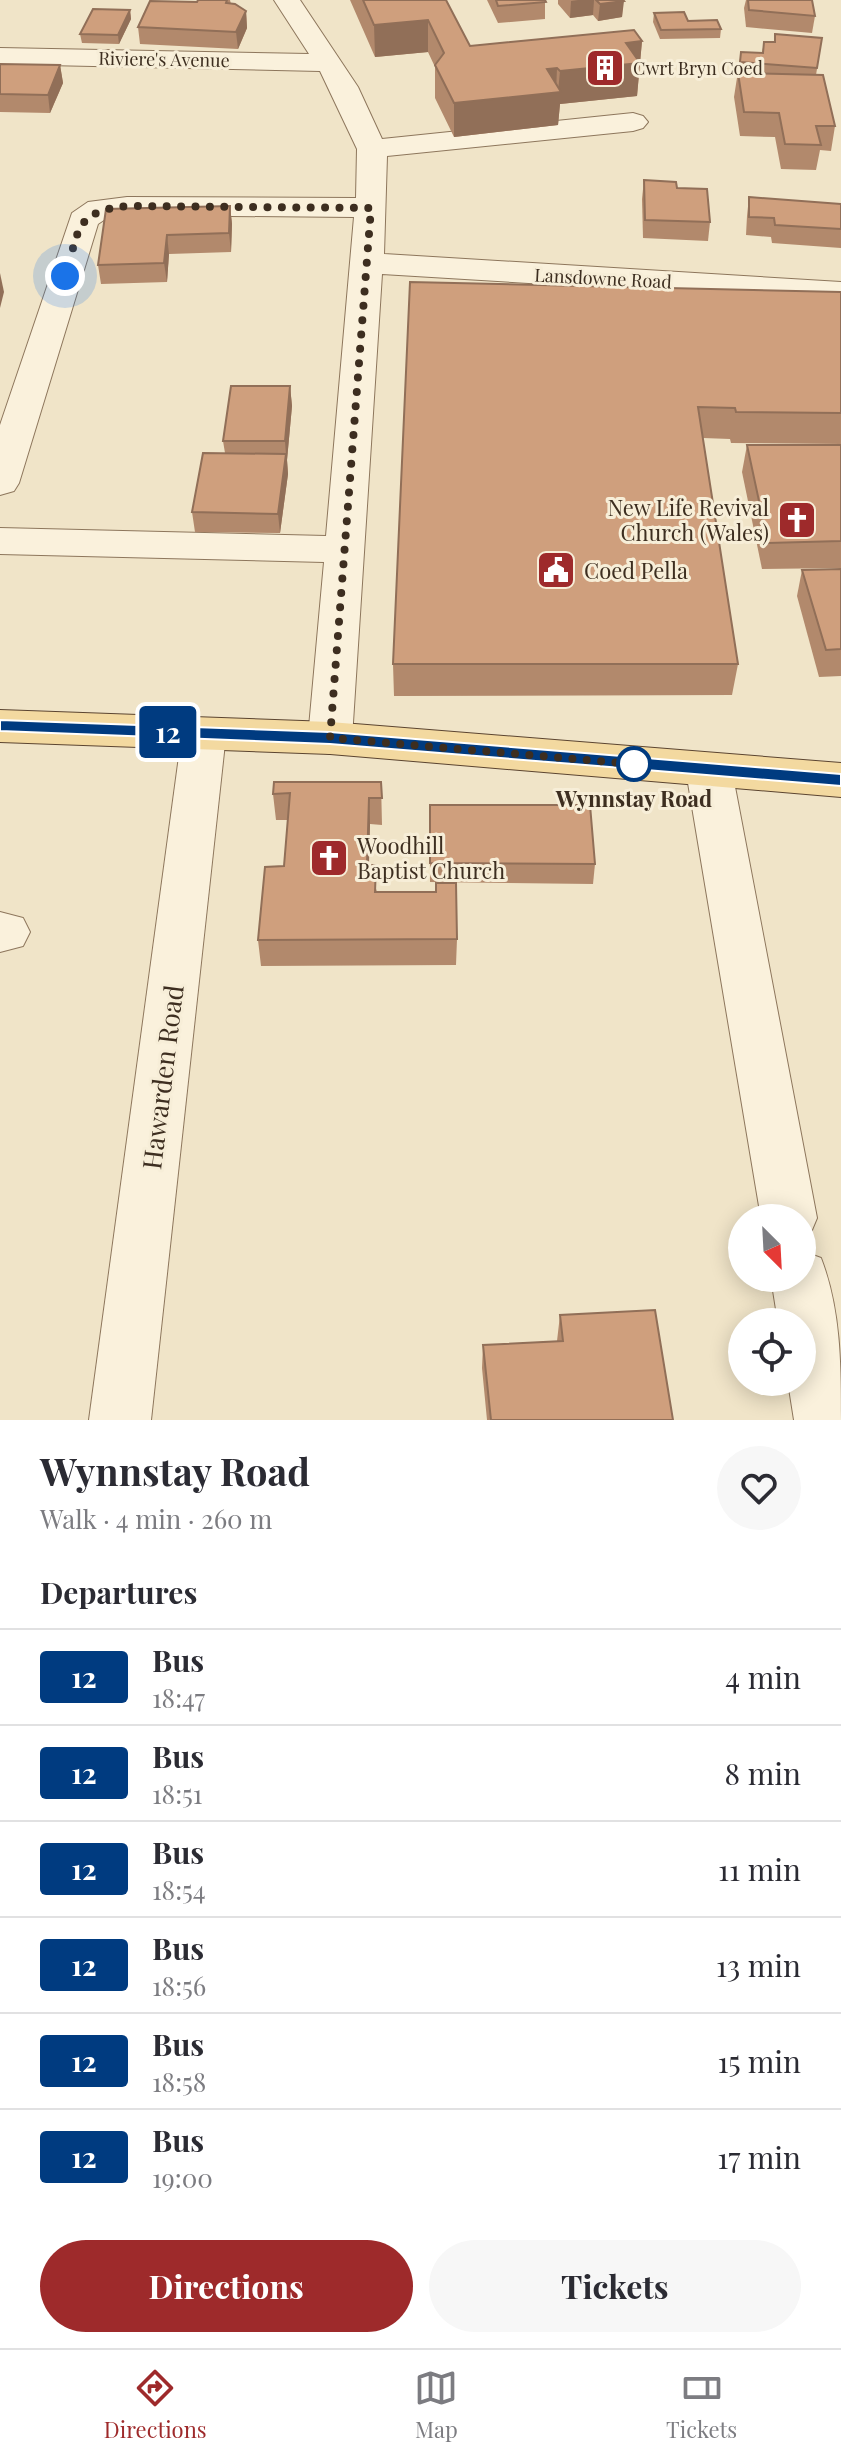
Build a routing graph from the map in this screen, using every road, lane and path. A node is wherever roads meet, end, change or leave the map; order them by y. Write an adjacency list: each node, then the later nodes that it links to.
1 (287, 0): 3 (street)
2 (0, 56): 3 (street, Riviere's Avenue)
3 (329, 63): 5 (street)
4 (633, 122): 5 (street)
5 (372, 149): 6 (street)
6 (371, 208): 7 (street); 9 (street)
7 (365, 263): 8 (street, Lansdowne Road); 11 (street)
8 (841, 292)
9 (0, 483)
10 (0, 541): 11 (street)
11 (344, 549): 14 (street)
12 (0, 726): 13 (main road)
13 (204, 734): 14 (main road); 19 (street, Hawarden Road)
14 (330, 738): 15 (main road)
15 (709, 771): 16 (main road); 17 (street)
16 (841, 780)
17 (786, 1204)
18 (802, 1292): 20 (street)
19 (120, 1420)
20 (825, 1420)

